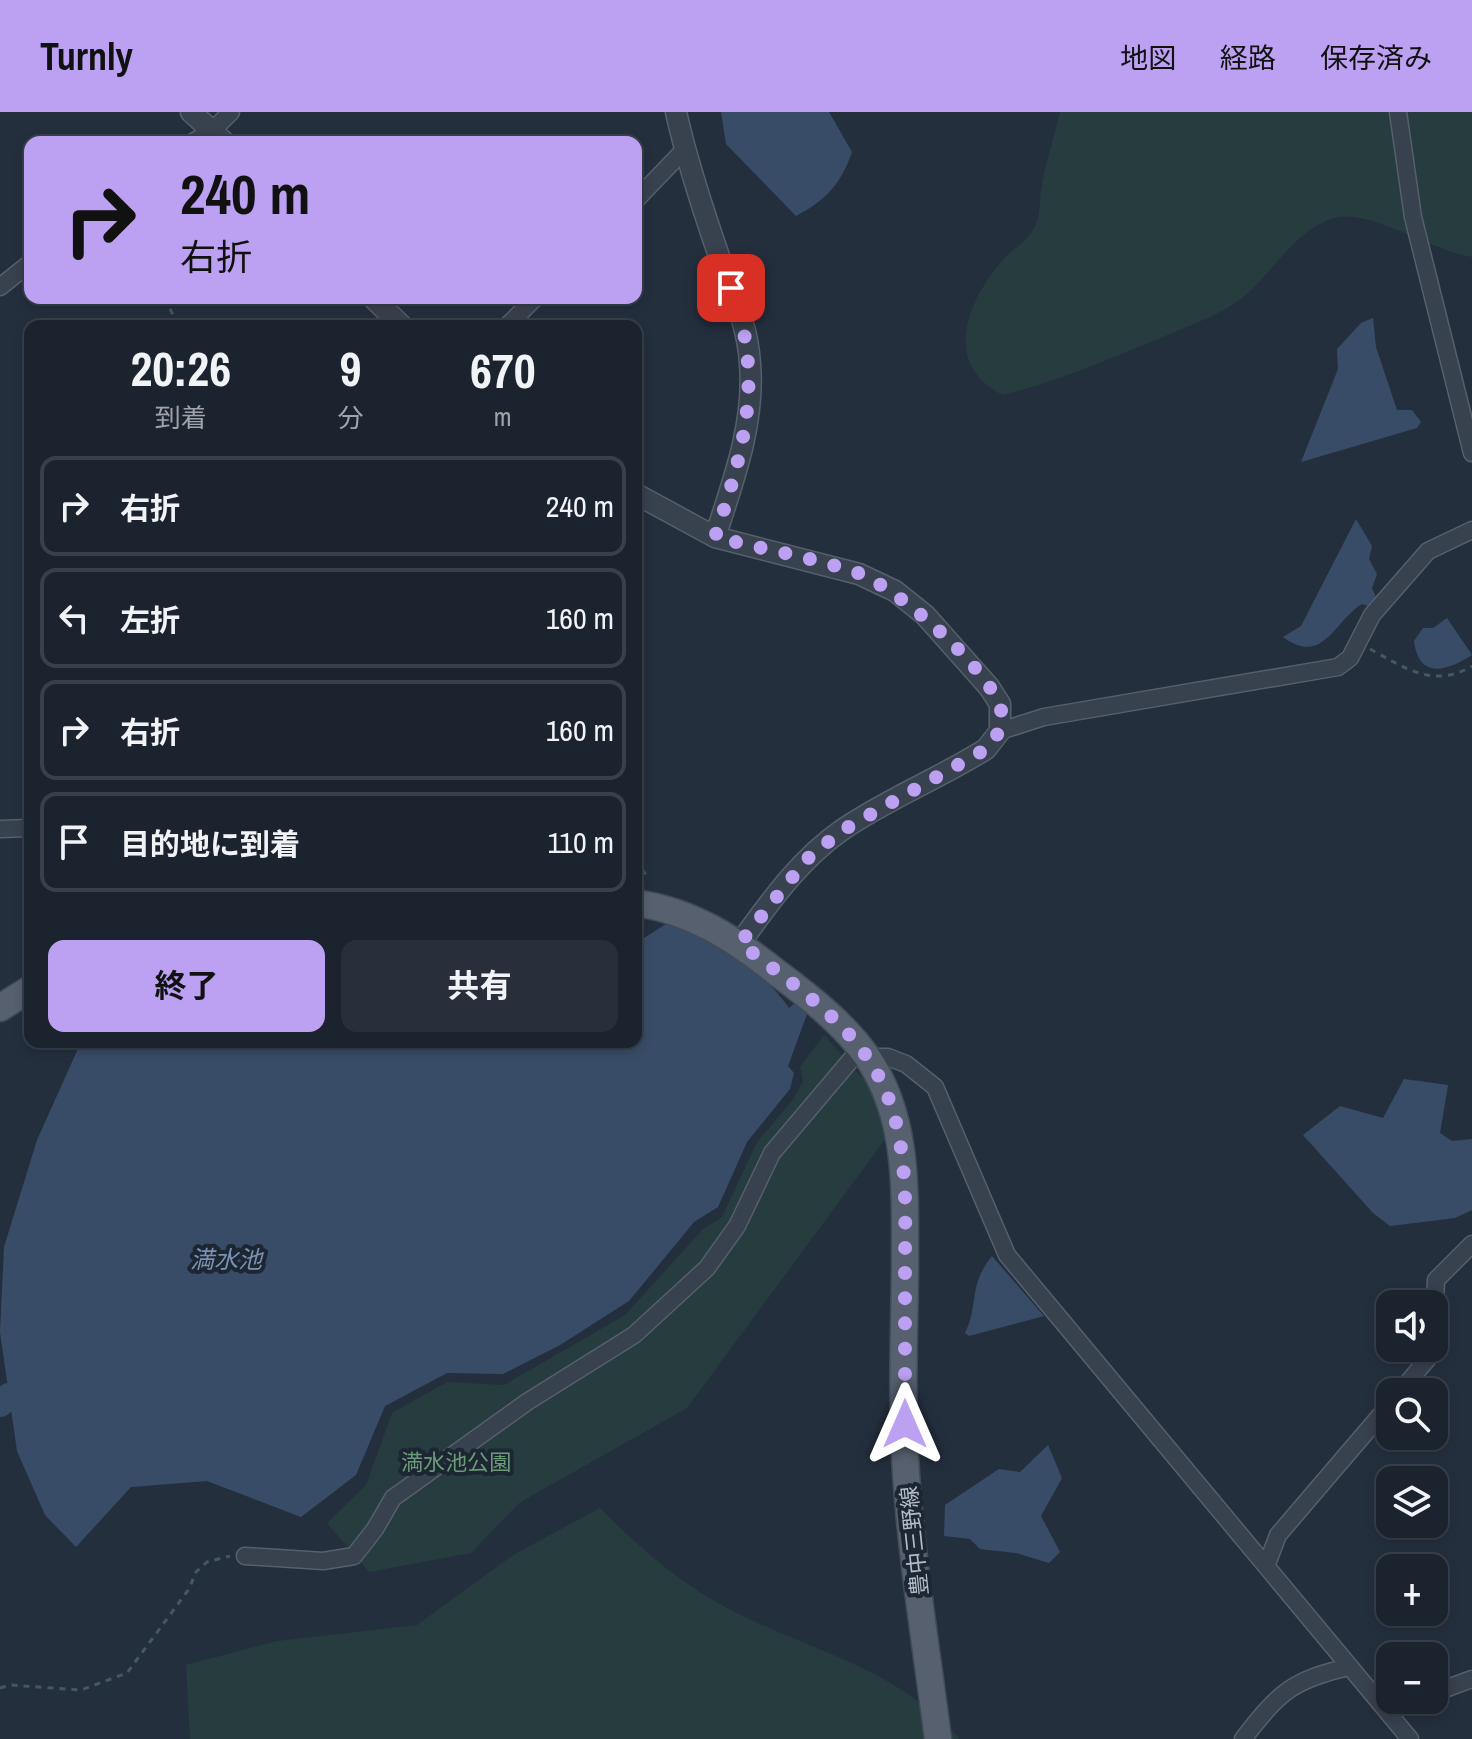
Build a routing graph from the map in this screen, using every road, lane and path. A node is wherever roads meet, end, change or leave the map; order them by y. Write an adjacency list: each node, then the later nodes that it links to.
1 (191, 112): 5 (street)
2 (231, 112): 5 (street)
3 (676, 112): 6 (street)
4 (1398, 112): 14 (street)
5 (218, 136)
6 (684, 150): 7 (street); 17 (street)
7 (642, 194)
8 (24, 268): 9 (street)
9 (0, 287)
10 (379, 304): 12 (street)
11 (529, 304): 13 (street)
12 (396, 320)
13 (513, 320)
14 (1472, 453)
15 (642, 497): 17 (street)
16 (1472, 530): 18 (street)
17 (715, 537): 20 (street)
18 (1360, 643): 19 (path); 20 (street)
19 (1472, 666)
20 (1000, 731): 26 (street)
21 (24, 828): 22 (street)
22 (0, 829)
23 (642, 869): 24 (path)
24 (646, 875)
25 (642, 901): 26 (main road, 豊中三野線)
26 (740, 943): 29 (main road, 豊中三野線)
27 (24, 993): 28 (main road)
28 (0, 1008)
29 (864, 1053): 35 (street); 36 (street); 43 (main road, 豊中三野線)
30 (1472, 1244): 31 (street)
31 (1436, 1290)
32 (1425, 1362): 33 (street)
33 (1412, 1378)
34 (1376, 1420): 36 (street)
35 (245, 1556): 39 (path)
36 (1267, 1564): 37 (street)
37 (1349, 1667): 41 (street); 44 (street)
38 (1472, 1679): 40 (street)
39 (0, 1688)
40 (1448, 1688)
41 (1376, 1698)
42 (1389, 1714): 45 (street)
43 (938, 1739)
44 (1243, 1739)
45 (1410, 1739)

